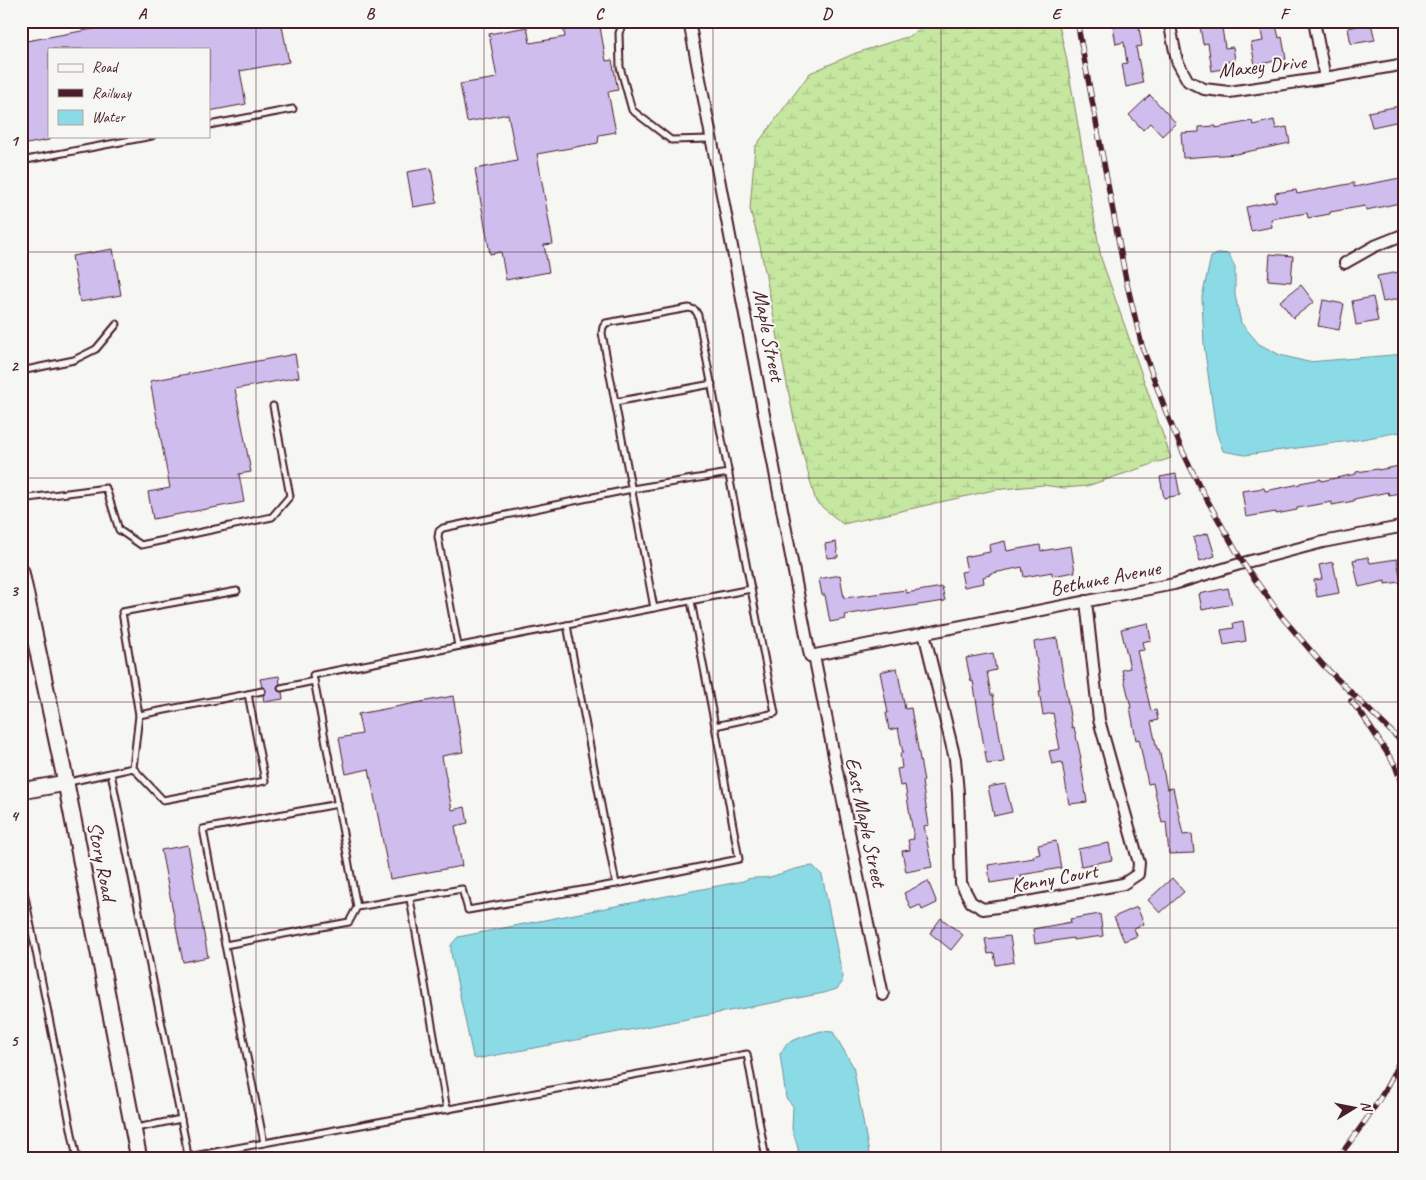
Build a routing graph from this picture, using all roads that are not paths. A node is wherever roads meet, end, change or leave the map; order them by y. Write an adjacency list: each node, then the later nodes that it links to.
1 (624, 21): 10 (lane)
2 (690, 21): 10 (street, Maple Street)
3 (1170, 21): 6 (street, Maxey Drive)
4 (1314, 21): 6 (street)
5 (1405, 64): 6 (street, Maxey Drive)
6 (1325, 78)
7 (293, 109): 8 (lane)
8 (210, 125)
9 (142, 138): 11 (lane)
10 (713, 139): 32 (street, Maple Street)
11 (21, 161)
12 (1405, 234): 13 (street)
13 (1346, 263)
14 (117, 324): 15 (lane)
15 (21, 371)
16 (712, 384): 17 (lane); 17 (lane); 19 (lane)
17 (615, 402): 20 (lane)
18 (273, 406): 21 (lane)
19 (729, 473): 20 (lane); 24 (lane)
20 (632, 489): 28 (lane); 31 (lane)
21 (21, 499)
22 (1405, 526): 27 (street, Bethune Avenue)
23 (21, 572): 41 (street, Story Road)
24 (751, 589): 26 (lane); 38 (lane)
25 (237, 591): 37 (lane)
26 (691, 601): 28 (lane); 38 (lane)
27 (1086, 601): 30 (street, Bethune Avenue); 30 (street, Kenny Court)
28 (654, 608): 29 (lane)
29 (567, 625): 31 (lane); 45 (lane)
30 (924, 633): 32 (street, Bethune Avenue)
31 (458, 646): 33 (lane)
32 (812, 655): 49 (street, East Maple Street)
33 (314, 681): 34 (lane); 43 (lane)
34 (281, 688)
35 (262, 692): 36 (lane)
36 (248, 694): 37 (lane); 39 (lane)
37 (139, 715): 39 (lane)
38 (715, 726): 45 (lane)
39 (133, 768): 40 (lane)
40 (112, 773): 41 (lane); 51 (lane)
41 (66, 783): 42 (street); 52 (street, Story Road)
42 (21, 791)
43 (338, 804): 47 (lane); 48 (lane)
44 (21, 876): 55 (lane)
45 (616, 884): 46 (lane)
46 (410, 899): 47 (lane); 50 (lane)
47 (357, 908): 48 (lane)
48 (225, 945): 53 (lane)
49 (883, 995)
50 (447, 1110): 53 (lane); 57 (lane)
51 (181, 1119): 52 (lane); 54 (lane)
52 (133, 1129): 56 (street, Story Road)
53 (264, 1143): 54 (lane)
54 (188, 1158)
55 (77, 1159)
56 (139, 1159)
57 (766, 1159)

